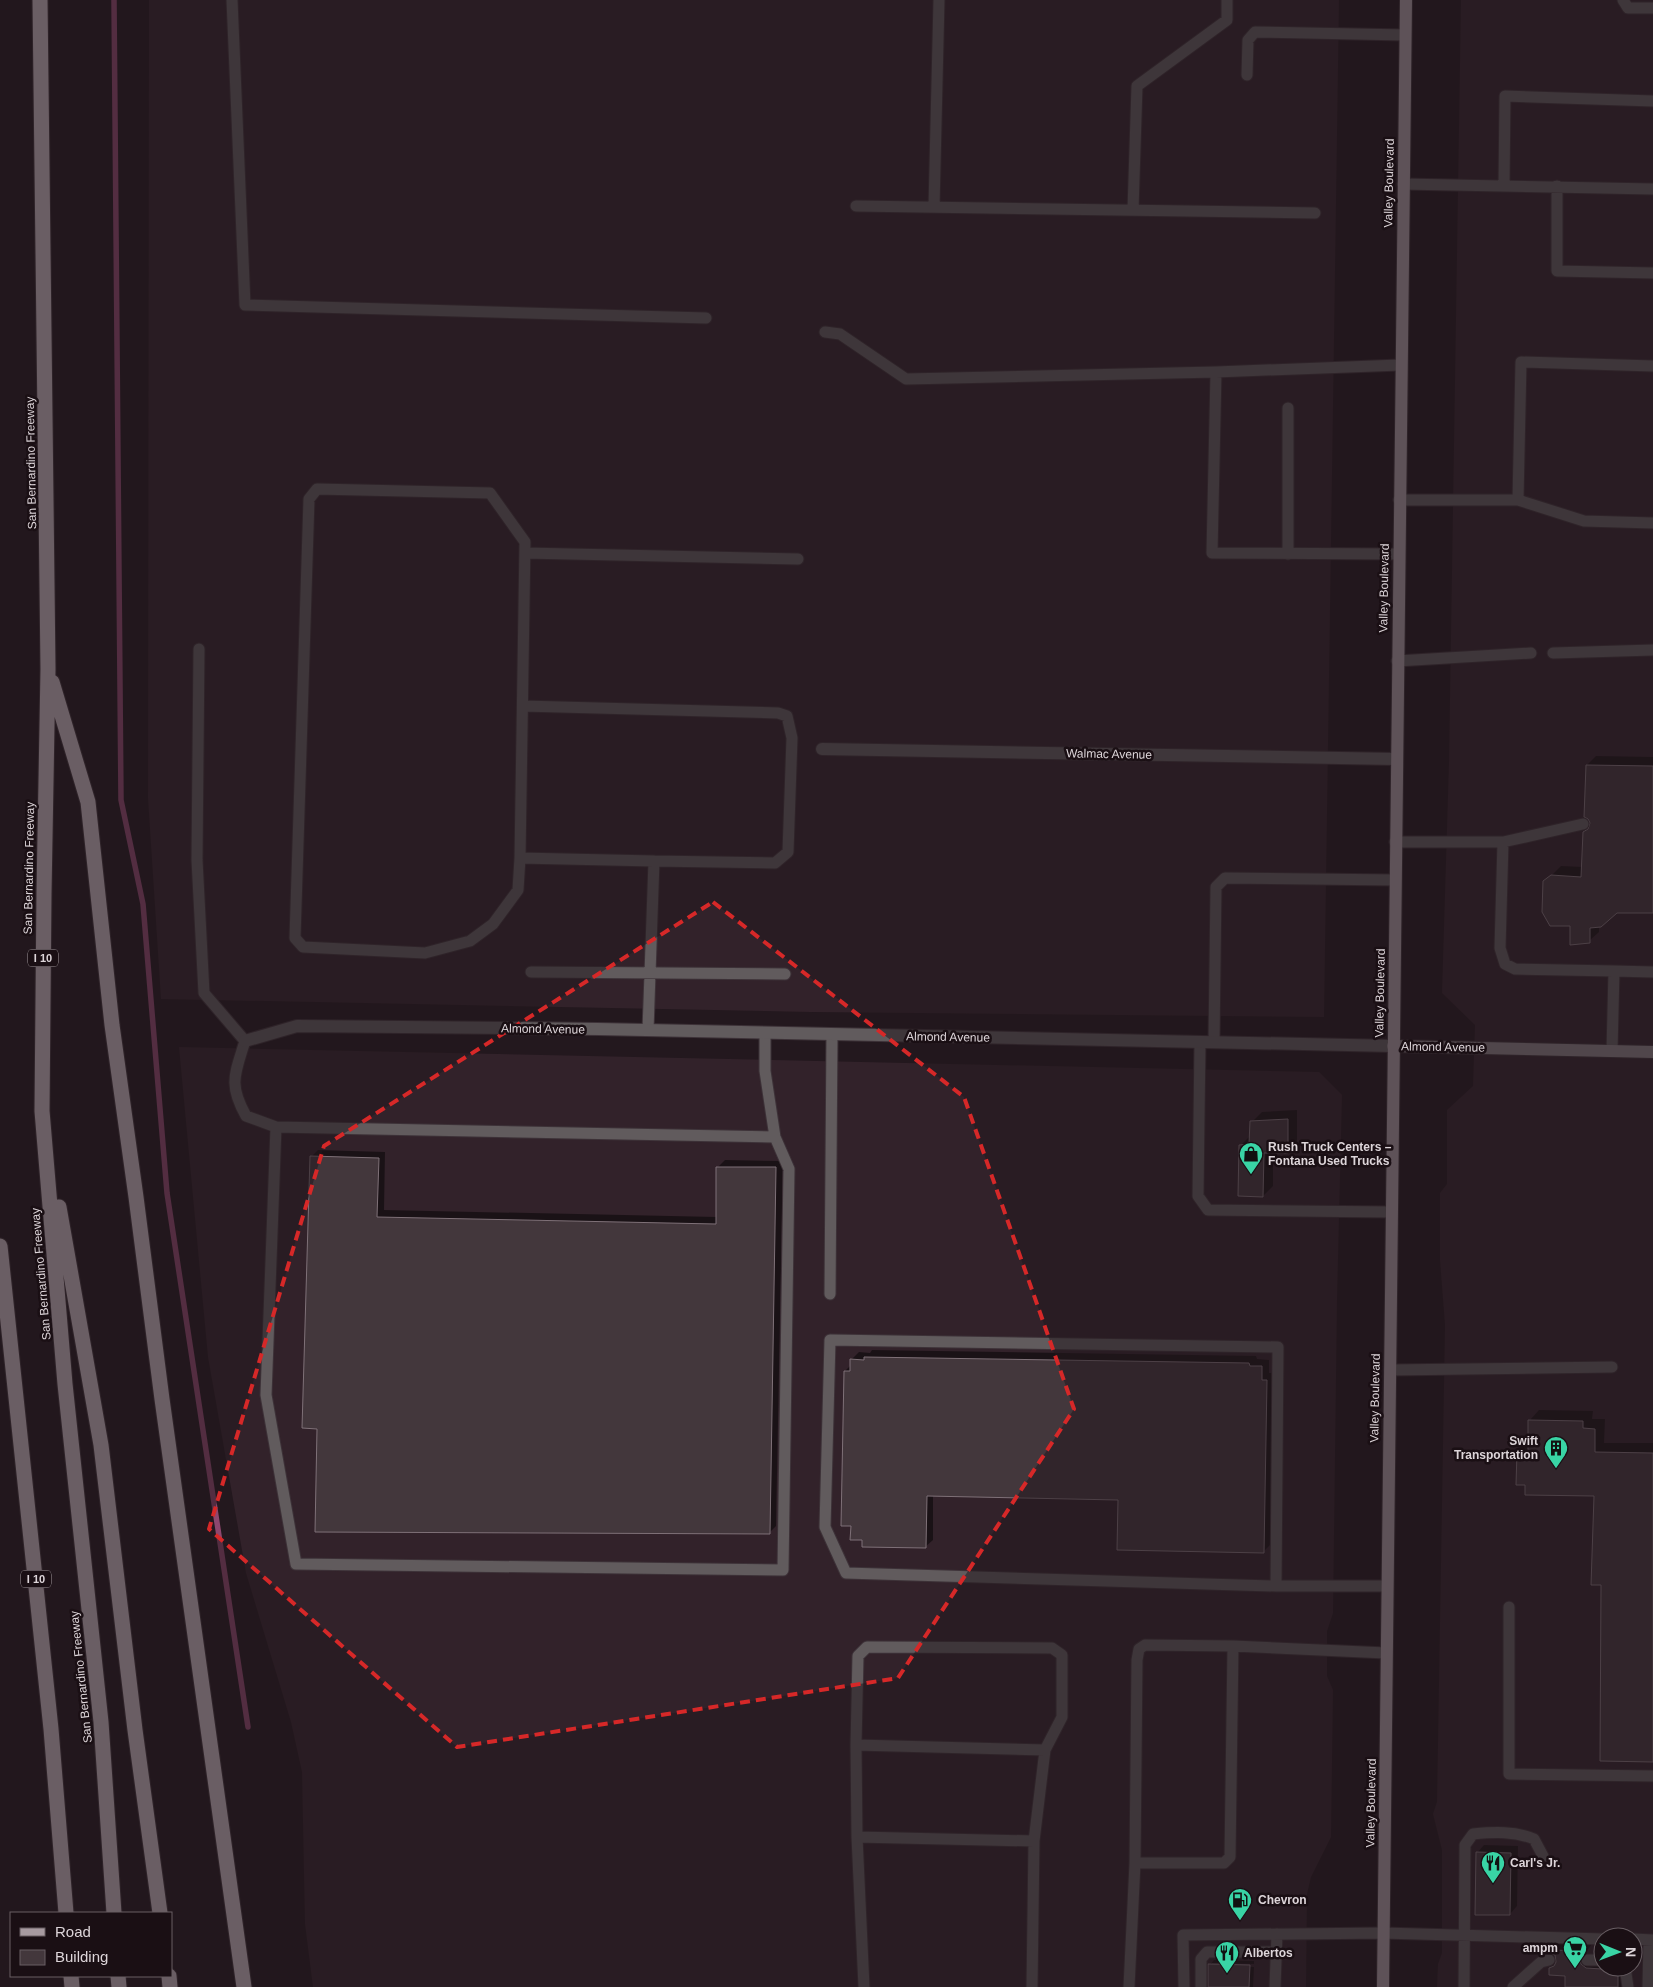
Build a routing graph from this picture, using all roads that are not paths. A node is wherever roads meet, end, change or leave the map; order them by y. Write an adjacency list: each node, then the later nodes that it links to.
1 (40, 0): 38 (highway, San Bernardino Freeway / I 10)
2 (232, 0): 20 (lane)
3 (939, 0): 16 (lane)
4 (1227, 0): 17 (lane)
5 (1406, 0): 8 (main road, Valley Boulevard)
6 (1622, 0): 7 (lane)
7 (1653, 8)
8 (1405, 35): 9 (lane); 11 (main road, Valley Boulevard)
9 (1247, 75)
10 (1653, 101): 12 (lane)
11 (1403, 184): 12 (lane); 22 (main road, Valley Boulevard)
12 (1504, 185): 13 (lane)
13 (1557, 186): 14 (lane); 19 (lane)
14 (1653, 189)
15 (856, 206): 16 (lane)
16 (934, 208): 17 (lane)
17 (1133, 210): 18 (lane)
18 (1315, 213)
19 (1653, 273)
20 (706, 318)
21 (825, 332): 24 (lane)
22 (1400, 365): 24 (lane); 26 (main road, Valley Boulevard)
23 (1653, 366): 27 (lane)
24 (1216, 372): 30 (lane)
25 (1288, 408): 30 (lane)
26 (1399, 500): 27 (lane); 31 (main road, Valley Boulevard)
27 (1518, 500): 28 (lane)
28 (1653, 523)
29 (525, 553): 32 (lane); 39 (lane); 45 (lane)
30 (1288, 554): 31 (lane)
31 (1398, 554): 37 (main road, Valley Boulevard)
32 (798, 559)
33 (199, 649): 56 (lane)
34 (1653, 650): 36 (lane)
35 (1531, 653): 37 (lane)
36 (1553, 653)
37 (1397, 661): 41 (main road, Valley Boulevard)
38 (48, 669): 62 (highway, San Bernardino Freeway / I 10); 94 (highway)
39 (523, 706): 45 (lane); 46 (lane)
40 (822, 749): 41 (street, Walmac Avenue)
41 (1396, 759): 43 (main road, Valley Boulevard)
42 (1583, 824): 44 (lane)
43 (1395, 842): 44 (lane); 47 (main road, Valley Boulevard)
44 (1503, 842): 48 (lane)
45 (520, 858): 46 (lane)
46 (654, 861): 51 (lane)
47 (1395, 880): 58 (lane); 59 (main road, Valley Boulevard)
48 (1614, 970): 50 (lane); 60 (lane)
49 (532, 972): 51 (lane)
50 (1653, 972)
51 (650, 973): 52 (lane); 53 (lane)
52 (785, 974)
53 (648, 1030): 54 (street, Almond Avenue); 56 (street, Almond Avenue)
54 (765, 1033): 55 (street, Almond Avenue); 64 (lane)
55 (832, 1034): 57 (street, Almond Avenue); 67 (lane)
56 (245, 1041): 63 (lane)
57 (1200, 1042): 58 (street, Almond Avenue); 65 (lane)
58 (1214, 1042): 59 (street, Almond Avenue)
59 (1393, 1046): 60 (street, Almond Avenue); 65 (main road, Valley Boulevard)
60 (1612, 1051): 61 (street, Almond Avenue)
61 (1653, 1052)
62 (42, 1111): 83 (highway, San Bernardino Freeway / I 10); 84 (highway)
63 (276, 1127): 64 (lane); 64 (lane)
64 (774, 1136)
65 (1391, 1212): 69 (main road, Valley Boulevard)
66 (0, 1246): 82 (highway, I 10)
67 (830, 1294)
68 (1612, 1367): 69 (lane)
69 (1390, 1370): 71 (main road, Valley Boulevard)
70 (1276, 1586): 70 (lane); 71 (lane)
71 (1387, 1586): 74 (main road, Valley Boulevard)
72 (1509, 1607): 77 (lane)
73 (1233, 1646): 74 (lane); 81 (lane); 81 (lane)
74 (1386, 1653): 85 (main road, Valley Boulevard)
75 (856, 1745): 76 (lane); 76 (lane); 78 (lane)
76 (1045, 1750): 79 (lane)
77 (1653, 1776)
78 (857, 1837): 79 (lane); 95 (lane)
79 (1034, 1841): 96 (lane)
80 (1543, 1856): 87 (lane)
81 (1135, 1863): 97 (lane)
82 (66, 1912)
83 (114, 1912)
84 (160, 1912)
85 (1384, 1933): 86 (lane); 87 (lane); 101 (main road, Valley Boulevard)
86 (1277, 1934): 90 (lane); 98 (lane)
87 (1464, 1935): 88 (lane); 102 (lane)
88 (1593, 1939)
89 (1651, 1940): 104 (lane)
90 (1276, 1952): 99 (lane); 100 (lane)
91 (1549, 1960): 103 (lane)
92 (1587, 1960): 93 (lane)
93 (1593, 1960)
94 (244, 1987)
95 (864, 1987)
96 (1032, 1987)
97 (1129, 1987)
98 (1184, 1987)
99 (1201, 1987)
100 (1275, 1987)
101 (1383, 1987)
102 (1464, 1987)
103 (1513, 1987)
104 (1648, 1987)

